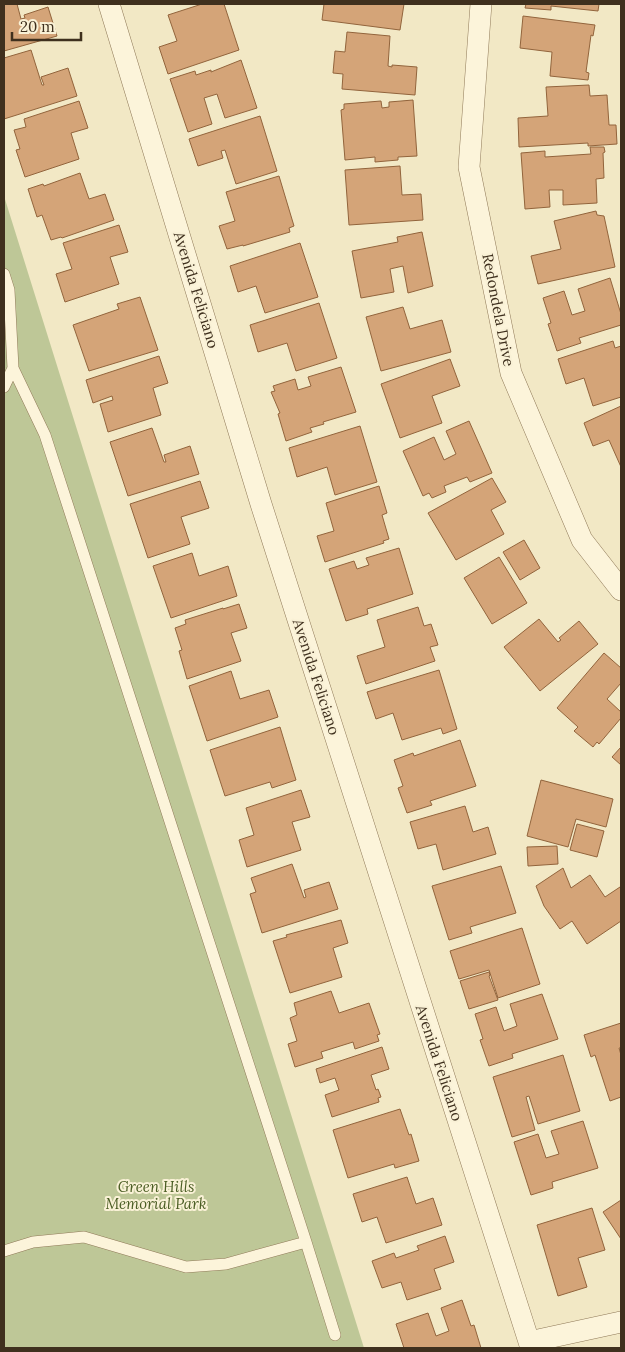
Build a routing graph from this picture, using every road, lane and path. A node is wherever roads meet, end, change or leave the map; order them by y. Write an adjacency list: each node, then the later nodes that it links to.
1 (109, 4): 11 (street, Avenida Feliciano)
2 (482, 4): 6 (street, Redondela Drive)
3 (4, 274): 4 (lane)
4 (13, 368): 5 (lane); 7 (lane)
5 (4, 387)
6 (621, 590)
7 (306, 1242): 8 (lane); 10 (lane)
8 (4, 1251)
9 (621, 1322): 11 (street)
10 (335, 1335)
11 (530, 1345)

